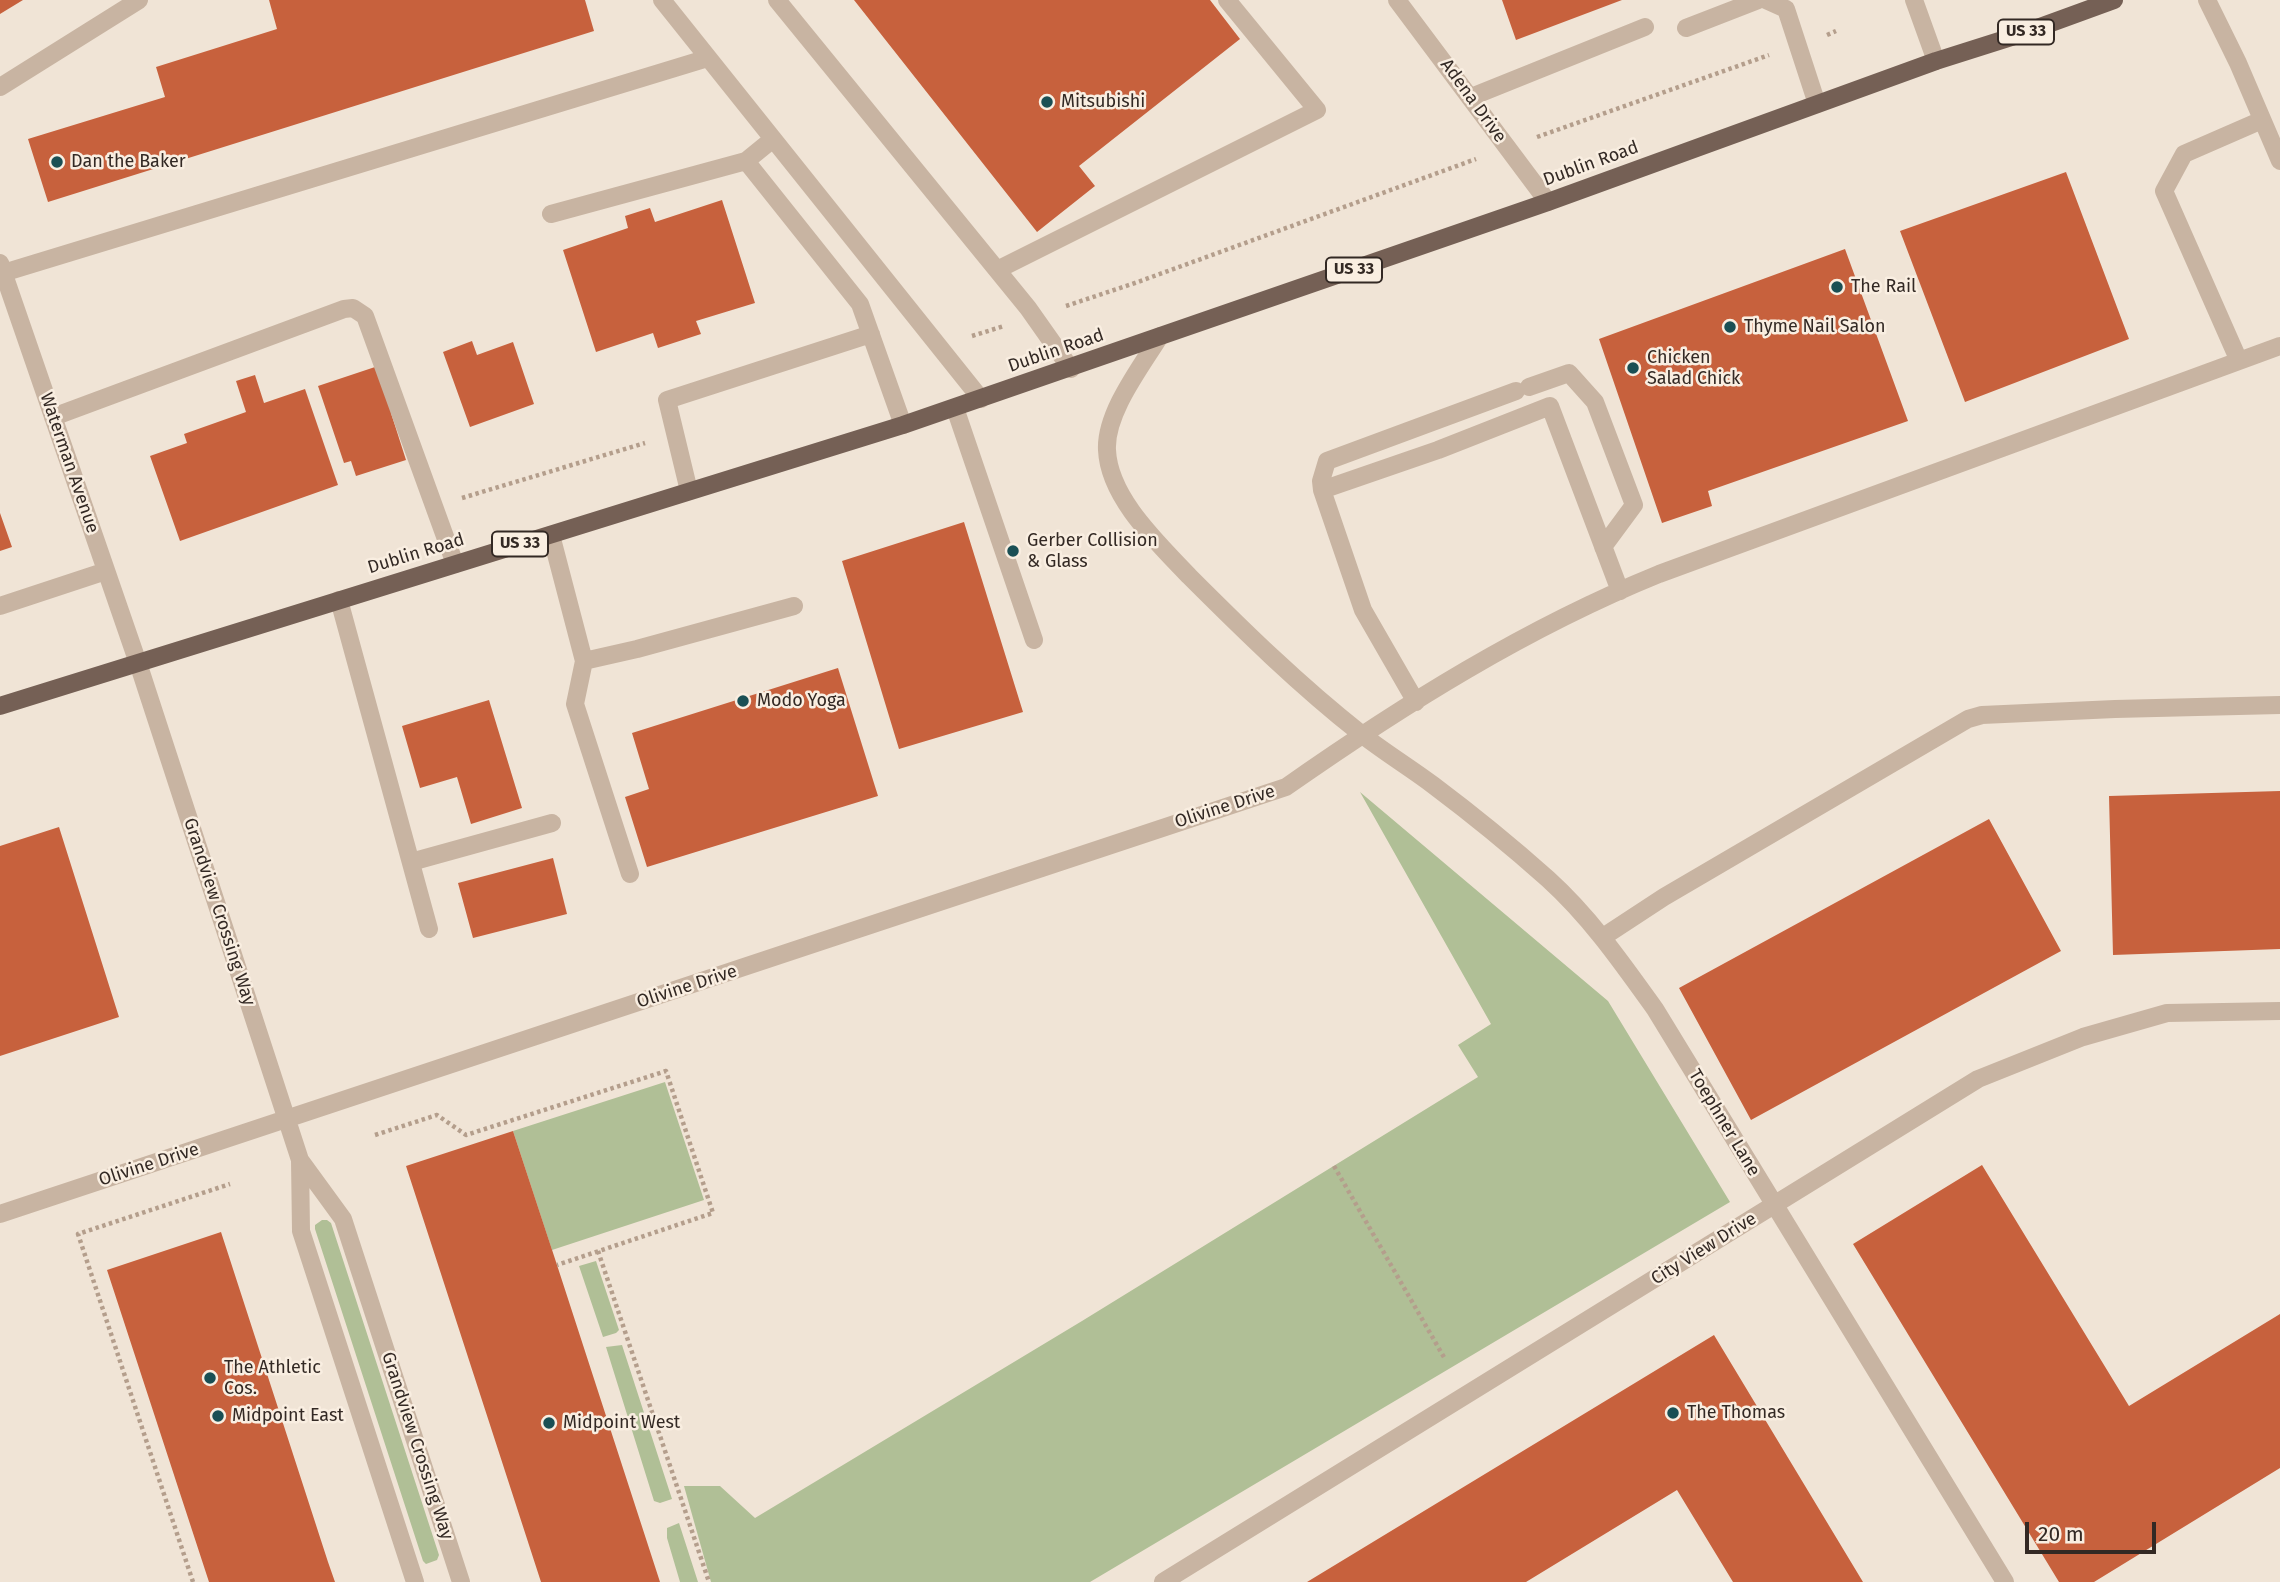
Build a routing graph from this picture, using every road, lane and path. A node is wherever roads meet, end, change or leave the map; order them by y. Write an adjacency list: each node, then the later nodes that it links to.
1 (139, 0): 17 (street)
2 (662, 0): 15 (street)
3 (777, 0): 28 (street)
4 (1227, 0): 28 (street)
5 (1397, 0): 18 (street, Adena Drive)
6 (1758, 0): 12 (street)
7 (1766, 0): 14 (street)
8 (1914, 0): 16 (street)
9 (2114, 0): 16 (main road, Dublin Road / US 33)
10 (2207, 0): 20 (street)
11 (1645, 27): 18 (street)
12 (1686, 28)
13 (1836, 32): 14 (path)
14 (1798, 45): 19 (street); 22 (path)
15 (708, 58): 21 (street); 27 (street)
16 (1936, 61): 19 (main road, Dublin Road / US 33)
17 (0, 87)
18 (1471, 97): 22 (street, Adena Drive)
19 (1818, 104): 25 (main road, Dublin Road / US 33)
20 (2262, 120): 24 (street); 34 (street)
21 (773, 139): 23 (street); 33 (street)
22 (1507, 148): 25 (street, Adena Drive); 29 (path)
23 (746, 161): 26 (street); 30 (street)
24 (2280, 161)
25 (1548, 202): 31 (main road, Dublin Road / US 33)
26 (551, 214)
27 (2, 268): 38 (street, Waterman Avenue)
28 (997, 270): 29 (street)
29 (1034, 316): 33 (path); 35 (street)
30 (871, 334): 39 (street); 40 (street)
31 (1160, 336): 35 (main road, Dublin Road / US 33); 58 (street, Toephner Lane)
32 (2280, 346): 34 (street, Olivine Drive)
33 (939, 347): 36 (street)
34 (2239, 361): 48 (street, Olivine Drive)
35 (1071, 369): 36 (main road, Dublin Road / US 33)
36 (981, 399): 37 (main road, Dublin Road / US 33)
37 (955, 408): 39 (main road, Dublin Road / US 33); 52 (street)
38 (53, 417): 43 (street); 47 (street, Waterman Avenue)
39 (903, 425): 42 (main road, Dublin Road / US 33)
40 (675, 433): 42 (street); 43 (path)
41 (1322, 490): 45 (street); 45 (street); 55 (street)
42 (689, 491): 44 (main road, Dublin Road / US 33)
43 (434, 507): 46 (street)
44 (551, 535): 46 (main road, Dublin Road / US 33); 53 (street)
45 (1603, 547): 48 (street)
46 (455, 564): 49 (main road, Dublin Road / US 33)
47 (106, 571): 50 (street); 54 (street, Waterman Avenue)
48 (1620, 591): 55 (street, Olivine Drive)
49 (339, 600): 54 (main road, Dublin Road / US 33); 60 (street)
50 (0, 606)
51 (794, 606): 53 (street)
52 (1034, 640)
53 (584, 661): 61 (street)
54 (138, 663): 57 (main road, Dublin Road / US 33); 65 (street, Grandview Crossing Way)
55 (1416, 702): 58 (street, Olivine Drive)
56 (2280, 705): 63 (street)
57 (0, 706)
58 (1362, 734): 63 (street, Toephner Lane); 65 (street, Olivine Drive)
59 (552, 823): 60 (street)
60 (411, 862): 62 (street)
61 (630, 874)
62 (429, 929)
63 (1603, 937): 70 (street, Toephner Lane)
64 (2280, 1011): 70 (street, City View Drive)
65 (287, 1120): 67 (street, Grandview Crossing Way); 71 (street, Olivine Drive)
66 (375, 1135): 72 (path)
67 (300, 1160): 76 (street, Grandview Crossing Way); 77 (street, Grandview Crossing Way)
68 (1334, 1166): 74 (path)
69 (230, 1184): 75 (path)
70 (1774, 1206): 79 (street, City View Drive); 80 (street, Toephner Lane)
71 (0, 1214)
72 (598, 1251): 73 (path); 78 (path)
73 (557, 1265)
74 (1445, 1359)
75 (192, 1582)
76 (415, 1582)
77 (461, 1582)
78 (709, 1582)
79 (1163, 1582)
80 (2005, 1582)

